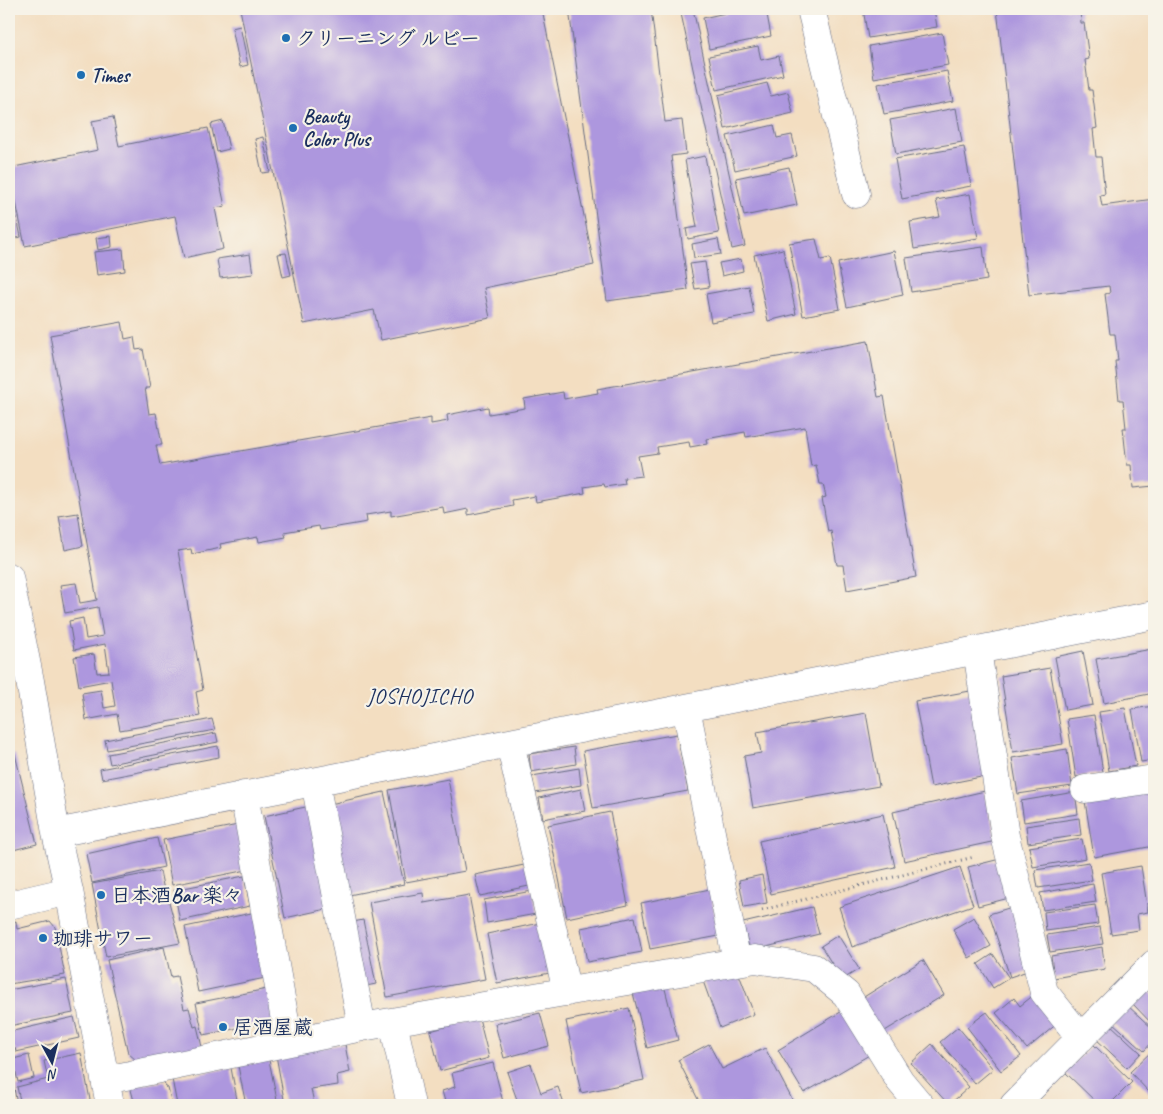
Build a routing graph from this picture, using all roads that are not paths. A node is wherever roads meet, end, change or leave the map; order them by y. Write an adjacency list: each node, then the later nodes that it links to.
1 (812, 9): 2 (street)
2 (856, 194)
3 (9, 577): 12 (street)
4 (1154, 615): 5 (street)
5 (977, 650): 6 (street); 20 (street)
6 (686, 708): 7 (street); 15 (street)
7 (510, 743): 9 (street); 17 (street)
8 (1154, 778): 10 (street)
9 (315, 782): 11 (street); 19 (street)
10 (1084, 790)
11 (244, 795): 12 (street); 21 (street)
12 (56, 833): 13 (street)
13 (69, 891): 14 (street); 22 (street)
14 (9, 905)
15 (737, 962): 17 (street); 24 (street)
16 (1154, 964): 20 (street)
17 (567, 992): 18 (street)
18 (394, 1022): 19 (street); 23 (street)
19 (362, 1027): 21 (street)
20 (1081, 1038): 25 (street)
21 (289, 1042): 22 (street)
22 (108, 1092)
23 (412, 1105)
24 (920, 1105)
25 (1014, 1105)

